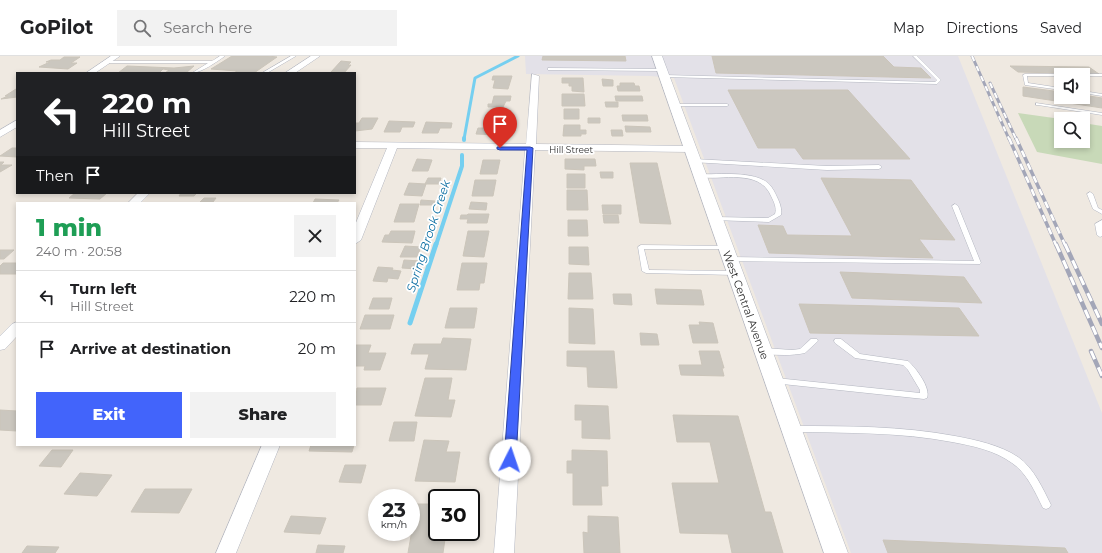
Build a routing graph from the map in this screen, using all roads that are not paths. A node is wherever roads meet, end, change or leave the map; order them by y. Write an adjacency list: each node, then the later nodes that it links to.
1 (116, 56): 7 (street)
2 (144, 56): 8 (lane)
3 (223, 56): 9 (lane)
4 (294, 56): 14 (lane)
5 (316, 56): 15 (street)
6 (915, 56): 10 (lane)
7 (107, 62): 8 (lane); 12 (street)
8 (137, 62): 9 (lane)
9 (214, 62): 13 (lane)
10 (661, 67): 11 (lane); 24 (street, West Central Avenue)
11 (549, 68)
12 (92, 72)
13 (196, 72)
14 (266, 72)
15 (291, 72)
16 (1054, 75): 20 (lane)
17 (1090, 75): 19 (lane)
18 (535, 76): 32 (street)
19 (1102, 76)
20 (1054, 88)
21 (1090, 93): 22 (lane)
22 (1102, 95)
23 (1038, 104): 26 (lane)
24 (674, 105): 25 (lane); 33 (street, West Central Avenue)
25 (727, 105)
26 (1102, 114)
27 (16, 124): 28 (street)
28 (0, 134): 29 (street)
29 (16, 135)
30 (356, 145): 31 (street, Hill Street)
31 (393, 146): 32 (street, Hill Street); 43 (street)
32 (530, 148): 33 (street, Hill Street); 55 (street)
33 (695, 162): 34 (lane); 40 (street, West Central Avenue); 40 (lane)
34 (879, 167)
35 (143, 194): 37 (street)
36 (1090, 194): 39 (lane)
37 (135, 202)
38 (955, 206): 44 (lane)
39 (1102, 212)
40 (716, 219): 44 (street, West Central Avenue)
41 (1102, 222): 42 (lane)
42 (1100, 235)
43 (356, 238)
44 (730, 259): 44 (lane); 49 (street, West Central Avenue)
45 (12, 329): 48 (street)
46 (814, 340): 49 (lane)
47 (838, 342): 50 (lane)
48 (0, 345)
49 (763, 351): 50 (street, West Central Avenue)
50 (774, 381): 51 (street, West Central Avenue)
51 (791, 429): 53 (lane); 56 (street, West Central Avenue)
52 (271, 446): 54 (street)
53 (1046, 505)
54 (226, 553)
55 (504, 553)
56 (836, 553)

